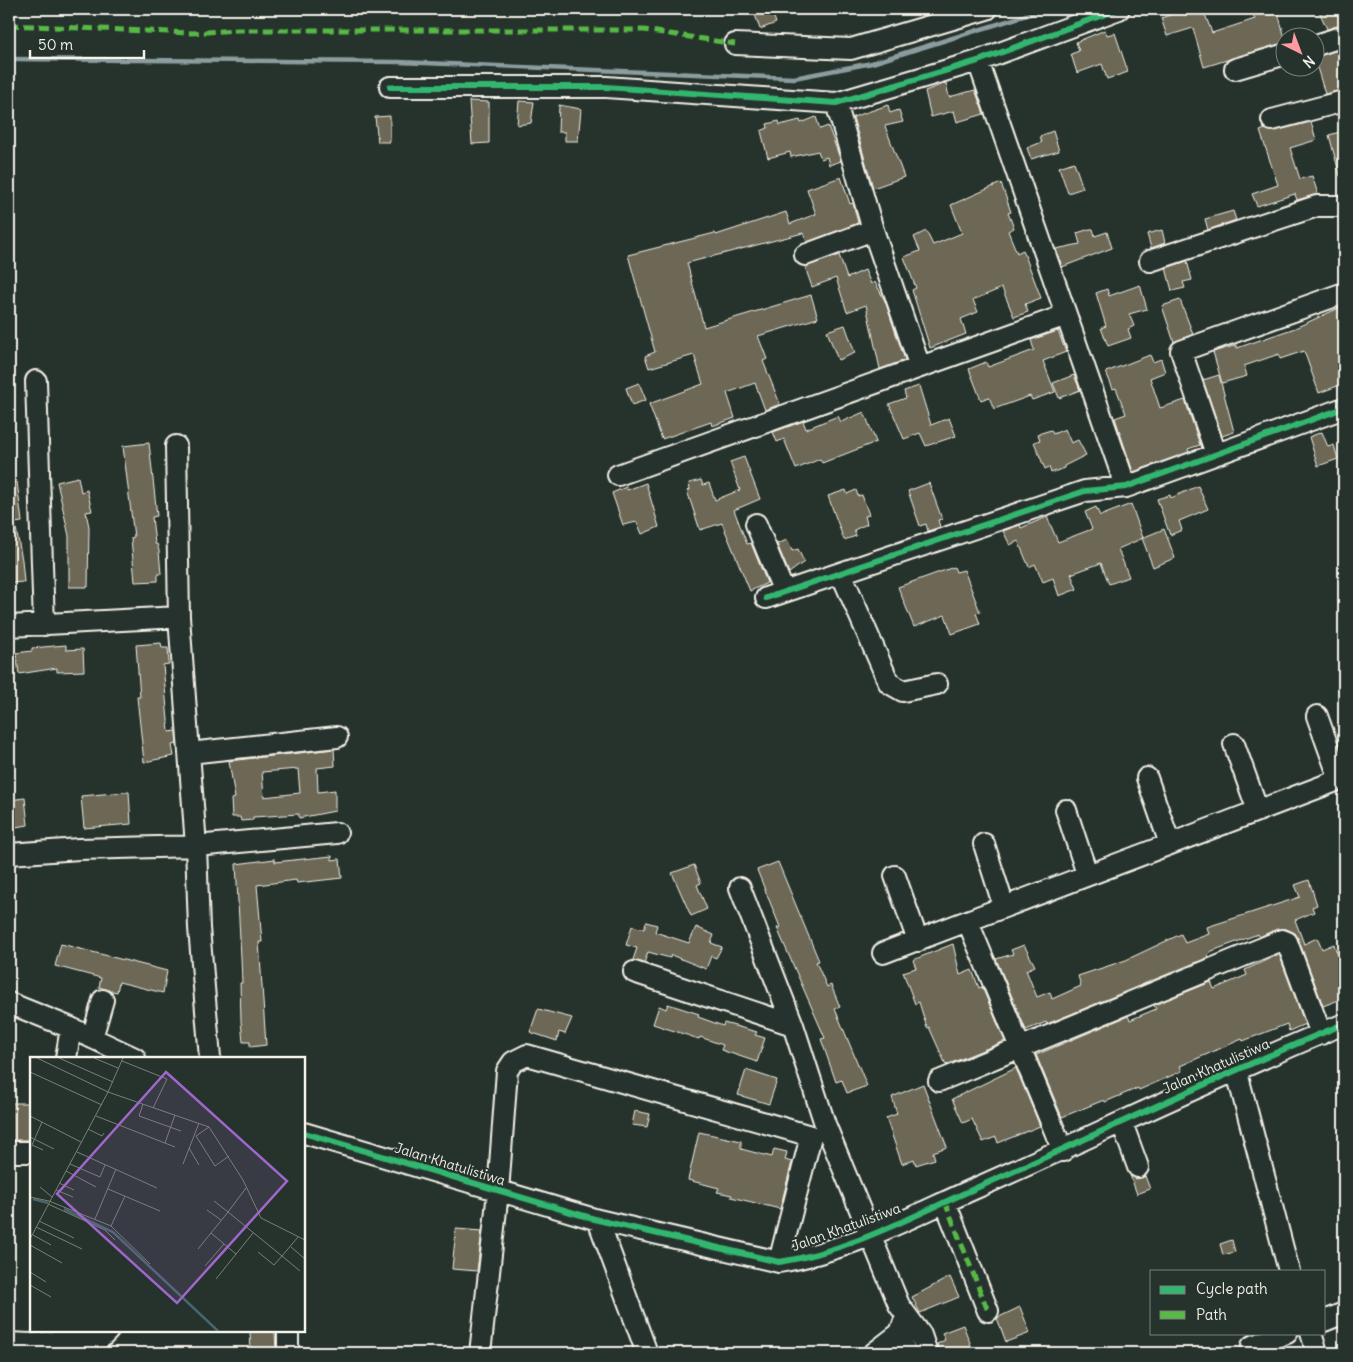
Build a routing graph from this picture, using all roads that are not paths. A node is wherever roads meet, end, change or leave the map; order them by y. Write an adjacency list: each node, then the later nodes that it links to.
1 (987, 9): 5 (street)
2 (1119, 9): 7 (street)
3 (1344, 36): 4 (street)
4 (1326, 42)
5 (734, 44)
6 (1276, 57): 8 (street)
7 (978, 61): 11 (street); 18 (street)
8 (1235, 69)
9 (390, 87): 11 (street)
10 (1344, 101): 12 (street)
11 (836, 103): 14 (street)
12 (1272, 120)
13 (1344, 206): 16 (street)
14 (873, 230): 15 (street); 19 (street)
15 (806, 255)
16 (1150, 261)
17 (1344, 294): 23 (street)
18 (1066, 315): 19 (street); 25 (street)
19 (920, 367): 24 (street)
20 (36, 380): 29 (street)
21 (1344, 408): 23 (street)
22 (176, 446): 28 (street)
23 (1216, 454): 25 (street)
24 (618, 475)
25 (1126, 486): 27 (street)
26 (756, 524): 27 (street)
27 (841, 573): 31 (street)
28 (179, 618): 29 (street); 35 (street)
29 (44, 625): 30 (street)
30 (9, 626)
31 (937, 684)
32 (1317, 716): 37 (street)
33 (337, 737): 35 (street)
34 (1234, 744): 39 (street)
35 (189, 753): 43 (street)
36 (1147, 778): 42 (street)
37 (1342, 779): 39 (street)
38 (1066, 810): 45 (street)
39 (1258, 811): 42 (street)
40 (337, 833): 43 (street)
41 (984, 844): 48 (street)
42 (1170, 844): 45 (street)
43 (196, 846): 44 (street); 63 (street)
44 (9, 854)
45 (1087, 874): 48 (street)
46 (895, 876): 50 (street)
47 (740, 888): 55 (street)
48 (1004, 907): 49 (street)
49 (968, 922): 50 (street); 60 (street)
50 (918, 941): 51 (street)
51 (884, 953)
52 (634, 972): 55 (street)
53 (103, 1000): 59 (street)
54 (9, 1003): 57 (street)
55 (793, 1024): 67 (street)
56 (1344, 1024): 58 (street, Jalan Khatulistiwa)
57 (70, 1028): 59 (street); 61 (street)
58 (1320, 1034): 60 (street); 64 (street, Jalan Khatulistiwa)
59 (92, 1038): 62 (street)
60 (1019, 1047): 65 (street); 69 (street)
61 (66, 1057)
62 (133, 1057)
63 (210, 1057)
64 (1236, 1069): 66 (street, Jalan Khatulistiwa); 78 (street)
65 (939, 1080)
66 (1122, 1123): 69 (street, Jalan Khatulistiwa); 72 (street)
67 (818, 1130): 73 (street); 76 (street); 77 (street)
68 (305, 1133): 73 (street, Jalan Khatulistiwa)
69 (1063, 1151): 74 (street, Jalan Khatulistiwa)
70 (9, 1152): 71 (street)
71 (30, 1152)
72 (1138, 1167)
73 (498, 1192): 75 (street, Jalan Khatulistiwa); 90 (street)
74 (944, 1202): 76 (street, Jalan Khatulistiwa); 79 (street)
75 (598, 1220): 77 (street, Jalan Khatulistiwa); 91 (street)
76 (870, 1235): 77 (street, Jalan Khatulistiwa); 82 (street)
77 (779, 1262)
78 (1289, 1270)
79 (988, 1311)
80 (1344, 1313): 81 (street)
81 (1326, 1320)
82 (908, 1327): 92 (street); 93 (street); 94 (street)
83 (107, 1332): 87 (street)
84 (288, 1332): 89 (street)
85 (1284, 1334): 88 (street)
86 (1311, 1334): 95 (street)
87 (9, 1343)
88 (1252, 1346)
89 (288, 1353)
90 (480, 1353)
91 (647, 1353)
92 (874, 1353)
93 (906, 1353)
94 (927, 1353)
95 (1317, 1353)

